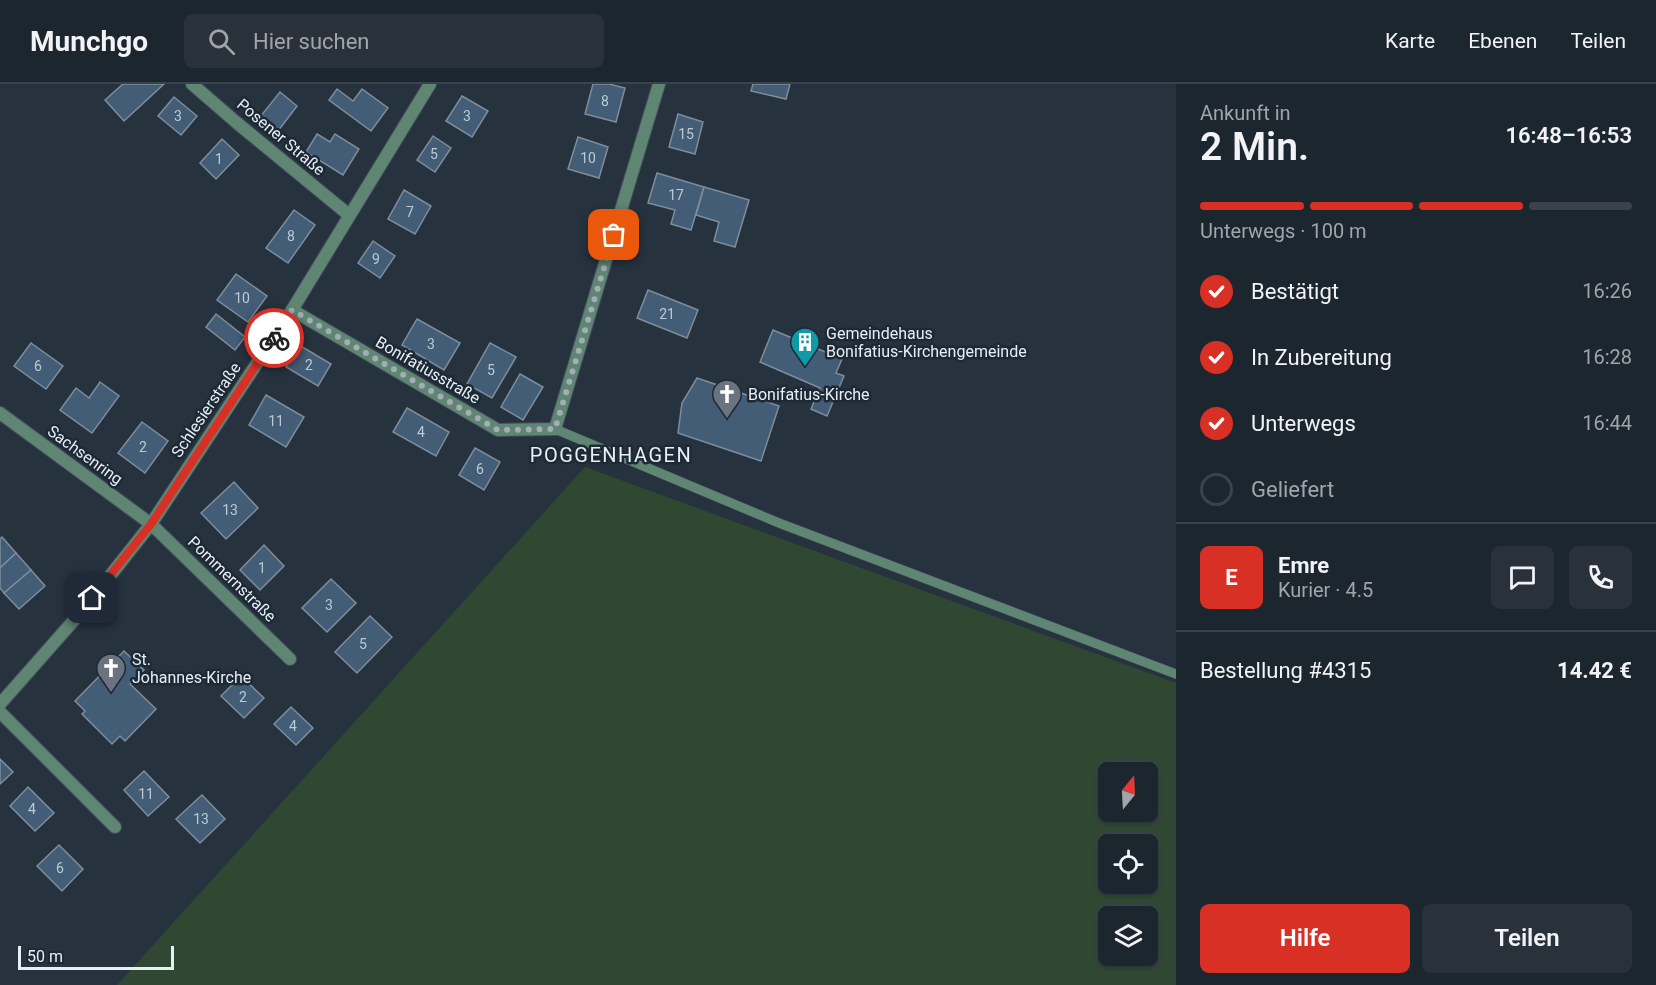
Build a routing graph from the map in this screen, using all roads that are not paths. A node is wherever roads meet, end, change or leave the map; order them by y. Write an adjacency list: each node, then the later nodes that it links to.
1 (192, 84): 4 (street, Posener Straße)
2 (430, 84): 4 (street, Schlesierstraße)
3 (659, 84): 7 (street)
4 (349, 215): 5 (street, Schlesierstraße)
5 (292, 310): 7 (street, Bonifatiusstraße); 8 (street, Schlesierstraße)
6 (0, 413): 8 (street, Sachsenring)
7 (555, 429): 10 (lane)
8 (151, 524): 9 (street, Pommernstraße); 11 (street, Schlesierstraße)
9 (290, 658)
10 (1176, 674)
11 (0, 704)
12 (0, 712): 13 (street)
13 (115, 827)

